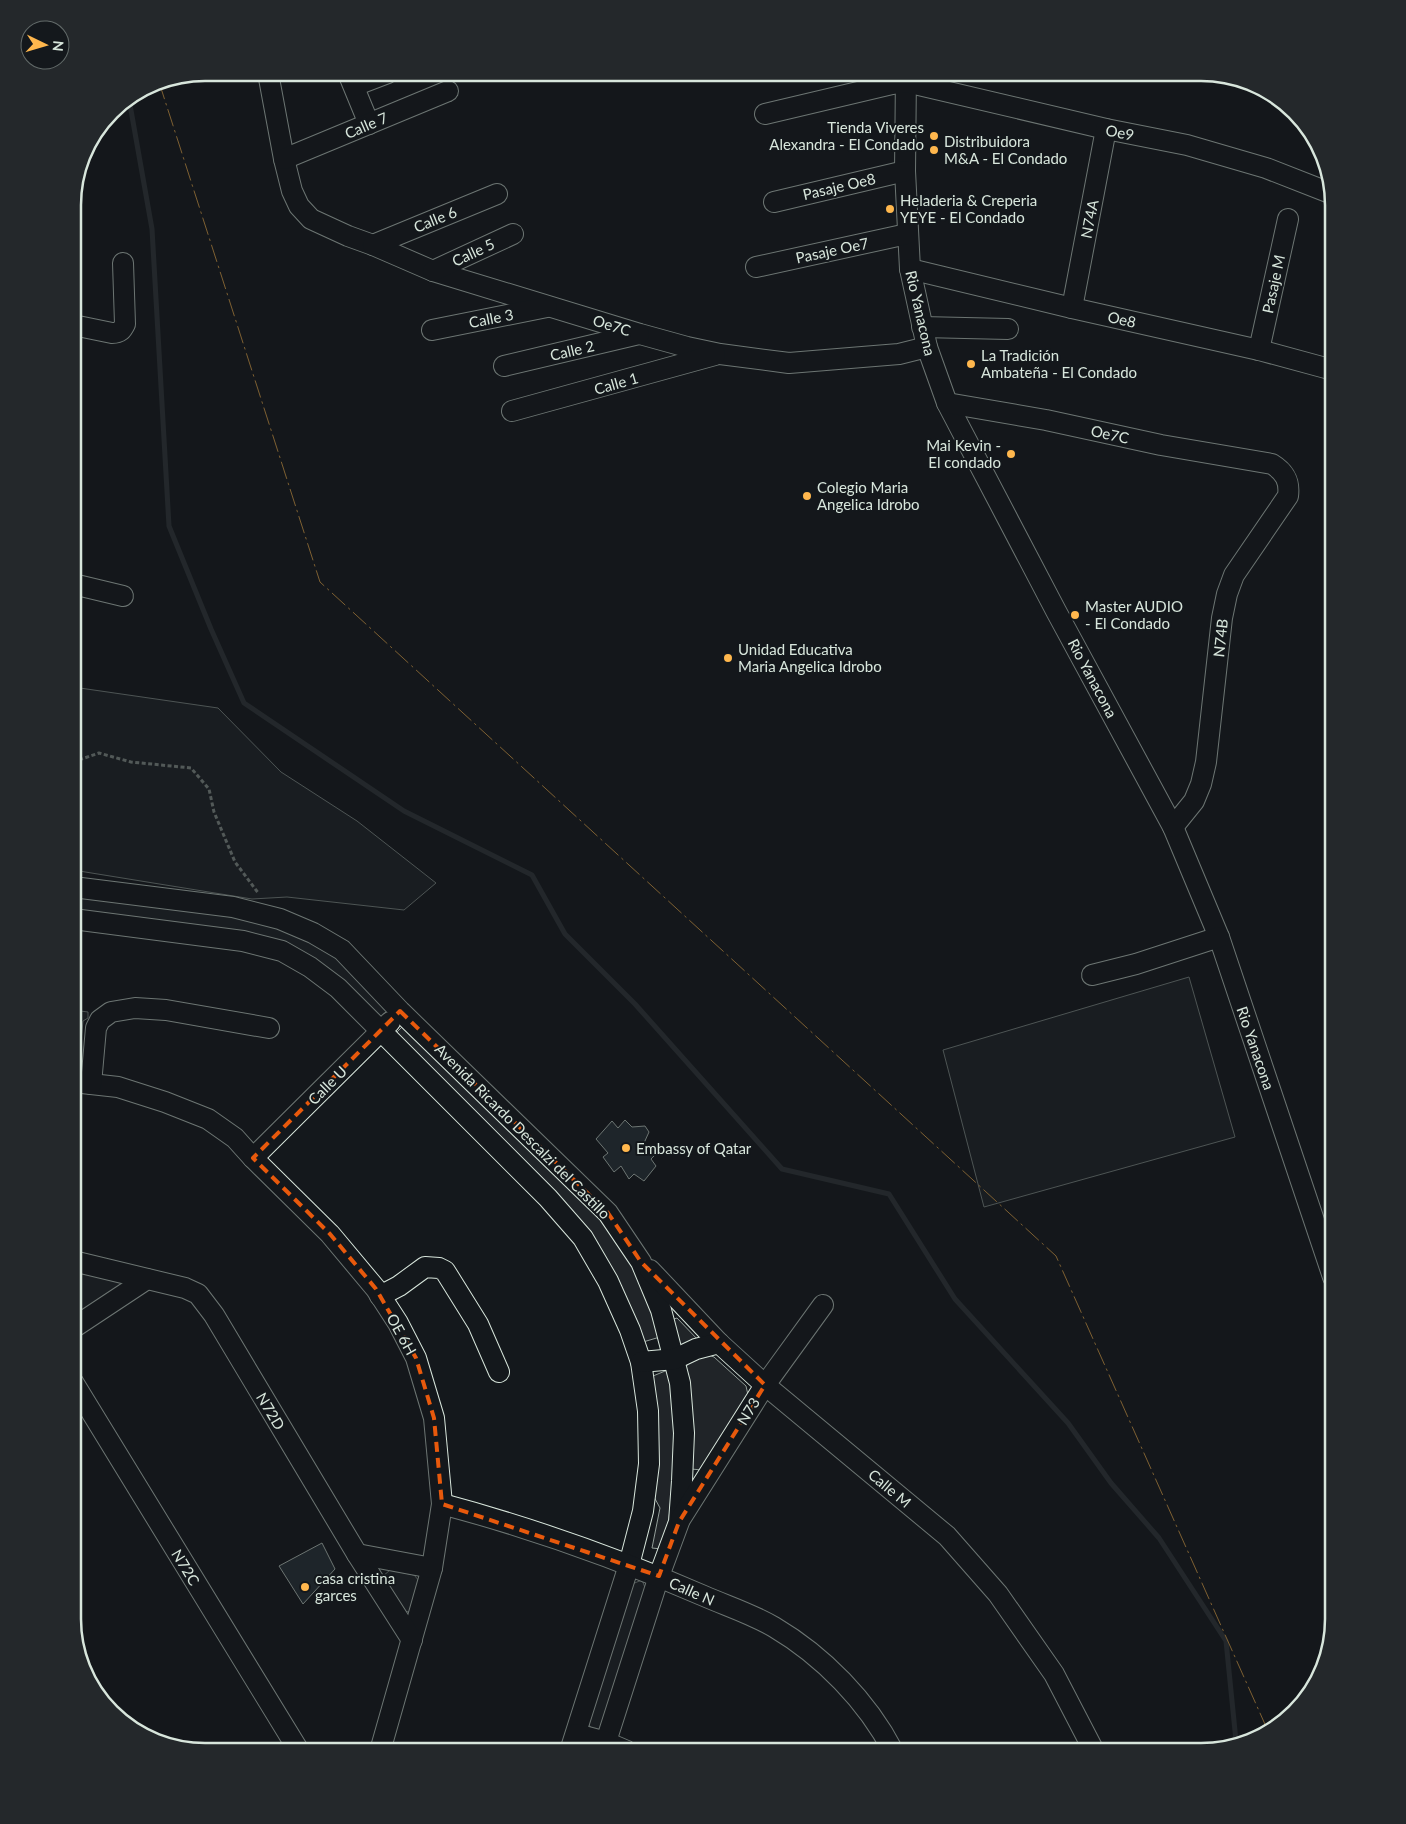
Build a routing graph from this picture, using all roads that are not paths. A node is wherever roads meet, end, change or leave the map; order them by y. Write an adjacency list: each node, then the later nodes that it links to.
1 (270, 82): 10 (street)
2 (352, 82): 8 (street)
3 (897, 82): 7 (street)
4 (906, 82): 11 (street, Rio Yanacona)
5 (922, 82): 9 (street, Oe9)
6 (448, 91): 8 (street, Calle 7)
7 (765, 114)
8 (369, 124): 10 (street, Calle 7)
9 (1106, 129): 12 (street, Oe9); 24 (street, N74A)
10 (284, 160): 18 (street, Oe7C)
11 (904, 171): 14 (street, Pasaje Oe8); 17 (street, Rio Yanacona)
12 (1324, 191)
13 (497, 194): 18 (street, Calle 6)
14 (774, 202)
15 (1288, 219): 31 (street, Pasaje M)
16 (513, 234): 22 (street, Calle 5)
17 (907, 234): 20 (street, Pasaje Oe7); 21 (street, Rio Yanacona)
18 (373, 245): 22 (street, Oe7C)
19 (123, 263): 25 (street)
20 (756, 267)
21 (910, 269): 24 (street, Oe8); 26 (street, Rio Yanacona)
22 (434, 271): 23 (street, Oe7C)
23 (551, 306): 28 (street, Calle 3); 29 (street, Oe7C)
24 (1072, 308): 31 (street, Oe8)
25 (82, 327)
26 (922, 327): 27 (street); 30 (street, Rio Yanacona)
27 (1008, 329)
28 (432, 330)
29 (640, 334): 32 (street, Oe7C); 33 (street, Calle 2)
30 (927, 347): 32 (street, Oe7C); 35 (street, Rio Yanacona)
31 (1259, 350): 34 (street, Oe8)
32 (720, 354): 36 (street, Calle 1)
33 (504, 366)
34 (1325, 368)
35 (947, 403): 37 (street, Oe7C); 40 (street, Rio Yanacona)
36 (512, 410)
37 (1272, 464): 40 (street, N74B)
38 (82, 586): 39 (street)
39 (123, 596)
40 (1173, 827): 43 (street, Rio Yanacona)
41 (82, 888): 45 (street, Avenida Ricardo Descalzi del Castillo)
42 (81, 920): 47 (street, Avenida Ricardo Descalzi del Castillo)
43 (1219, 937): 44 (street); 50 (street, Rio Yanacona)
44 (1092, 975)
45 (400, 1011): 47 (street, Calle U); 51 (street, Avenida Ricardo Descalzi del Castillo)
46 (269, 1028): 48 (street)
47 (381, 1032): 49 (street, Calle U); 59 (street, Avenida Ricardo Descalzi del Castillo)
48 (82, 1083): 49 (street, OE 6H)
49 (253, 1158): 54 (street, OE 6H)
50 (1325, 1227)
51 (641, 1262): 57 (street, Calle M); 58 (street, Avenida Ricardo Descalzi del Castillo)
52 (81, 1263): 53 (street, N72D)
53 (147, 1279): 56 (street); 65 (street, N72D)
54 (380, 1296): 60 (street); 63 (street, OE 6H)
55 (823, 1305): 61 (street, N73)
56 (81, 1323)
57 (719, 1344): 58 (street); 61 (street, Calle M)
58 (675, 1359): 59 (street); 64 (street, Avenida Ricardo Descalzi del Castillo)
59 (640, 1362): 66 (street, Avenida Ricardo Descalzi del Castillo)
60 (499, 1372)
61 (765, 1385): 64 (street, N73); 75 (street, Calle M)
62 (81, 1397): 70 (street, N72C)
63 (442, 1504): 66 (street, Calle N); 67 (street, OE 6H)
64 (679, 1522): 68 (street, Avenida Ricardo Descalzi del Castillo)
65 (357, 1554): 67 (street); 69 (street, N72D)
66 (629, 1565): 68 (street, Calle N); 72 (street, Avenida Ricardo Descalzi del Castillo)
67 (432, 1568): 69 (street, OE 6H)
68 (658, 1576): 73 (street, Avenida Ricardo Descalzi del Castillo); 74 (street, Calle N)
69 (412, 1640): 71 (street, OE 6H)
70 (293, 1743)
71 (383, 1743)
72 (573, 1743)
73 (606, 1743)
74 (888, 1743)
75 (1089, 1743)

